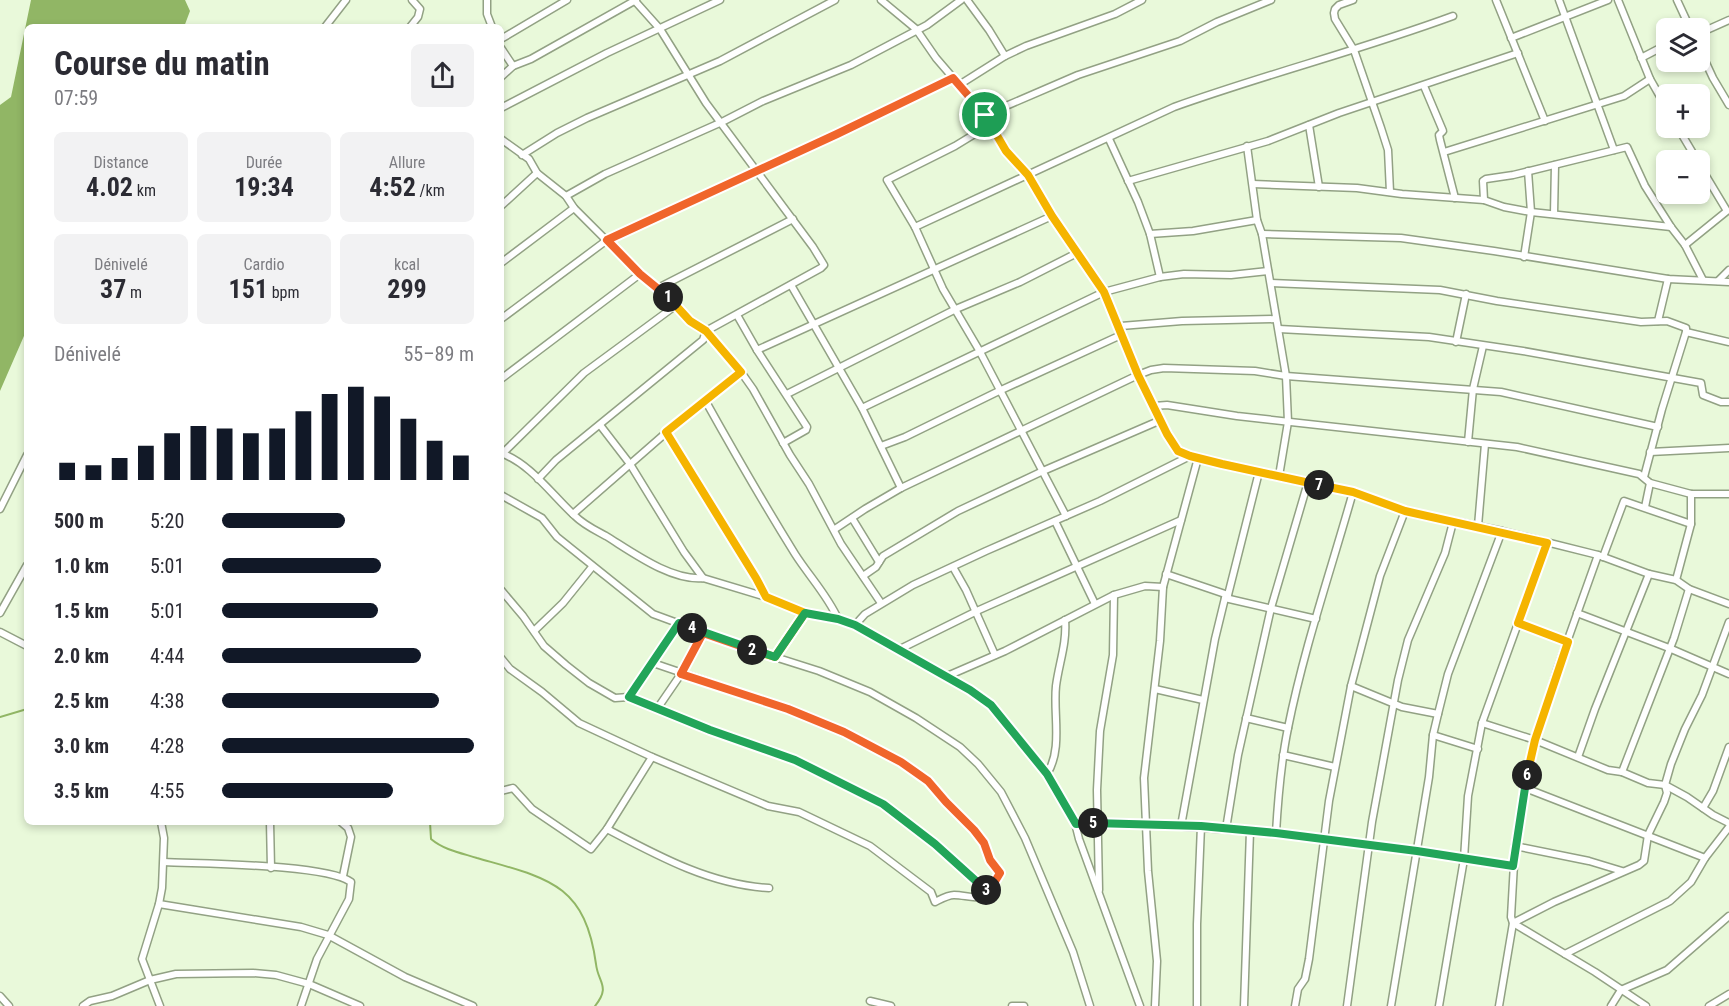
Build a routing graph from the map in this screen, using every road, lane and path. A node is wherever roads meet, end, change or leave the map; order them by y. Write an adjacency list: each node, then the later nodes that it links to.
1 (346, 0): 23 (street)
2 (412, 0): 24 (street)
3 (487, 0): 25 (street)
4 (567, 0): 29 (street)
5 (635, 0): 26 (street); 37 (street)
6 (720, 0): 26 (street)
7 (835, 0): 39 (street)
8 (881, 0): 27 (street)
9 (961, 0): 27 (street)
10 (967, 0): 35 (street)
11 (1142, 0): 35 (street)
12 (1353, 0): 31 (street)
13 (1496, 0): 30 (street)
14 (1559, 0): 20 (street)
15 (1608, 0): 20 (street)
16 (1618, 0): 36 (street)
17 (1677, 0): 21 (street)
18 (1267, 1): 50 (street)
19 (1453, 15): 31 (street)
20 (1567, 17): 30 (street); 47 (street)
21 (1685, 18)
22 (1729, 20): 28 (street)
23 (327, 24)
24 (412, 24)
25 (491, 24)
26 (660, 29): 39 (street); 49 (street)
27 (916, 29): 41 (street); 52 (street)
28 (1710, 29)
29 (504, 37)
30 (1511, 38): 34 (street)
31 (1354, 50): 46 (street); 55 (street)
32 (1656, 50): 36 (street)
33 (504, 52): 37 (street)
34 (1518, 54): 44 (street); 51 (street)
35 (1005, 56): 43 (street)
36 (1641, 58): 42 (street)
37 (513, 66): 40 (street)
38 (1710, 72): 48 (street)
39 (689, 73): 52 (street); 60 (street)
40 (504, 74)
41 (953, 78): 43 (street); 62 (street)
42 (1650, 79): 45 (street); 47 (street)
43 (959, 85): 50 (street)
44 (1424, 86): 46 (street); 59 (street)
45 (1656, 90)
46 (1372, 103): 54 (street); 70 (street)
47 (1598, 104): 51 (street); 58 (street)
48 (1729, 105)
49 (504, 106)
50 (985, 115): 53 (street)
51 (1545, 121): 59 (street)
52 (722, 123): 62 (street); 71 (street)
53 (991, 124): 65 (street); 81 (street)
54 (1309, 125): 57 (street); 69 (street)
55 (1109, 139): 65 (street); 66 (street)
56 (504, 141): 60 (street)
57 (1246, 146): 66 (street); 68 (street)
58 (1614, 150): 61 (street); 82 (street)
59 (1444, 152): 72 (street)
60 (522, 155): 64 (street)
61 (1555, 165): 63 (street); 77 (street)
62 (756, 170): 79 (street); 85 (street)
63 (1528, 171): 73 (street); 76 (street)
64 (537, 173): 71 (street); 74 (street)
65 (1028, 175): 78 (street); 81 (street)
66 (1128, 181): 83 (street)
67 (1710, 183): 86 (street)
68 (1253, 184): 69 (street); 80 (street)
69 (1319, 187): 70 (street)
70 (1389, 192): 72 (street)
71 (566, 196): 75 (street)
72 (1455, 198): 73 (street)
73 (1484, 200): 76 (street)
74 (504, 203)
75 (574, 208): 85 (street); 89 (street)
76 (1531, 212): 77 (street); 88 (street)
77 (1554, 214): 82 (street)
78 (1052, 216): 87 (street); 90 (street)
79 (792, 219): 100 (street); 101 (street)
80 (1257, 220): 83 (street); 84 (street)
81 (915, 227): 90 (street)
82 (1671, 227): 86 (street)
83 (1150, 234): 94 (street)
84 (1262, 234): 88 (street); 92 (street)
85 (607, 240): 93 (street); 107 (street)
86 (1685, 245): 96 (street)
87 (1077, 253): 102 (street); 105 (street)
88 (1524, 257): 95 (street)
89 (504, 261)
90 (934, 269): 105 (street); 110 (street)
91 (1729, 270): 97 (street)
92 (1268, 271): 94 (street); 99 (street)
93 (640, 274): 101 (street); 124 (street)
94 (1160, 277): 102 (street)
95 (1668, 279): 96 (street); 109 (street)
96 (1703, 280): 97 (street)
97 (1718, 281): 98 (street)
98 (1729, 282)
99 (1270, 283): 103 (street); 108 (street)
100 (791, 285): 106 (street); 110 (street)
101 (658, 288): 104 (street)
102 (1104, 292): 114 (street); 119 (street)
103 (1466, 294): 109 (street); 115 (street)
104 (675, 306): 112 (street); 144 (street)
105 (956, 309): 119 (street); 120 (street)
106 (736, 315): 112 (street); 118 (street)
107 (504, 317)
108 (1276, 319): 111 (street); 114 (street)
109 (1658, 321): 113 (street)
110 (815, 324): 118 (street); 120 (street)
111 (1279, 329): 115 (street); 123 (street)
112 (706, 331): 121 (street); 135 (street)
113 (1686, 332): 116 (street); 125 (street)
114 (1121, 335): 122 (street); 127 (street)
115 (1456, 342): 117 (street)
116 (1729, 342)
117 (1483, 346): 125 (street); 126 (street)
118 (757, 350): 128 (street)
119 (979, 350): 127 (street); 132 (street)
120 (837, 368): 128 (street); 132 (street)
121 (741, 372): 129 (street); 140 (street)
122 (1138, 375): 123 (street); 131 (street); 138 (street)
123 (1286, 375): 126 (street); 134 (street)
124 (504, 377)
125 (1673, 377): 130 (street); 136 (street)
126 (1473, 389): 136 (street); 139 (street)
127 (999, 391): 138 (street); 142 (street)
128 (787, 394): 140 (street)
129 (705, 400): 137 (street); 203 (street)
130 (1729, 402)
131 (1154, 406): 133 (street); 134 (street)
132 (862, 408): 142 (street)
133 (1161, 420): 147 (street); 151 (street)
134 (1288, 422): 139 (street); 153 (street)
135 (600, 425): 150 (street); 155 (street)
136 (1658, 427): 145 (street)
137 (666, 432): 150 (street); 194 (street)
138 (1022, 432): 151 (street); 158 (street)
139 (1468, 442): 141 (street)
140 (783, 443): 174 (street)
141 (1485, 444): 154 (street); 173 (street)
142 (881, 446): 158 (street)
143 (1729, 448): 145 (street)
144 (504, 450)
145 (1650, 452): 154 (street)
146 (504, 454): 155 (street)
147 (1190, 456): 148 (street); 167 (street)
148 (1198, 458): 152 (street); 169 (street)
149 (24, 461): 164 (street)
150 (630, 464): 166 (street); 186 (street)
151 (1043, 471): 167 (street); 178 (street)
152 (1259, 472): 153 (street); 193 (street)
153 (1278, 476): 156 (street)
154 (1644, 477): 157 (street)
155 (538, 479): 166 (street)
156 (1308, 482): 159 (street); 198 (street)
157 (1650, 483): 160 (street); 163 (street)
158 (901, 488): 168 (street)
159 (1353, 492): 165 (street); 204 (street)
160 (1691, 494): 161 (street); 172 (street)
161 (1729, 494)
162 (504, 497): 180 (street)
163 (1645, 507): 172 (street); 177 (street)
164 (0, 509)
165 (1405, 511): 171 (street); 226 (street)
166 (573, 514): 186 (street)
167 (1066, 516): 170 (street)
168 (852, 518): 174 (street); 178 (street)
169 (1181, 520): 179 (street); 183 (street)
170 (1054, 521): 179 (street); 181 (street)
171 (1453, 522): 173 (street); 230 (street)
172 (1691, 524): 187 (street)
173 (1478, 526): 175 (street)
174 (835, 529): 185 (street)
175 (1502, 531): 176 (street); 232 (street)
176 (1547, 543): 177 (street); 208 (street)
177 (1601, 556): 184 (street); 202 (street)
178 (880, 563): 185 (street)
179 (1076, 566): 197 (street); 199 (street)
180 (592, 567): 207 (street); 210 (street)
181 (953, 567): 195 (street); 199 (street)
182 (24, 570): 200 (street)
183 (1166, 574): 188 (street); 193 (street)
184 (1649, 574): 187 (street); 213 (street)
185 (863, 576): 195 (street)
186 (703, 578): 194 (street)
187 (1676, 580): 189 (street)
188 (1163, 587): 191 (street); 227 (street)
189 (1689, 590): 196 (street); 216 (street)
190 (504, 594): 210 (street)
191 (1114, 595): 197 (street); 250 (street)
192 (1729, 595): 196 (street)
193 (1226, 596): 198 (street); 229 (street)
194 (766, 597): 201 (street)
195 (881, 603): 209 (street)
196 (1727, 603)
197 (1095, 604): 205 (street)
198 (1271, 608): 204 (street); 233 (street)
199 (975, 612): 217 (street); 218 (street)
200 (0, 613)
201 (805, 613): 203 (street); 219 (street)
202 (1578, 614): 213 (street); 214 (street)
203 (838, 619): 209 (street)
204 (1316, 619): 235 (street)
205 (1065, 620): 218 (street); 245 (street)
206 (1729, 622): 222 (street)
207 (679, 623): 212 (street); 221 (street)
208 (1518, 623): 214 (street); 234 (street)
209 (855, 625): 217 (street)
210 (534, 631): 228 (street)
211 (0, 632): 215 (street)
212 (703, 633): 219 (street); 223 (street)
213 (1626, 633): 216 (street); 242 (street)
214 (1568, 642): 237 (street)
215 (24, 644)
216 (1669, 648): 222 (street); 244 (street)
217 (898, 650): 225 (street)
218 (995, 656): 225 (street)
219 (775, 657): 298 (street)
220 (504, 662): 241 (street)
221 (653, 663): 223 (street); 228 (street)
222 (1713, 667): 224 (street); 246 (street)
223 (681, 674): 231 (street); 276 (street)
224 (1729, 674)
225 (945, 677): 245 (street)
226 (1351, 686): 230 (street); 243 (street)
227 (1155, 689): 229 (street); 252 (street)
228 (629, 697): 231 (street)
229 (1203, 700): 257 (street)
230 (1394, 704): 232 (street); 265 (street)
231 (657, 709): 276 (street)
232 (1438, 714): 236 (street)
233 (1246, 718): 235 (street); 260 (street)
234 (1482, 723): 237 (street); 239 (street)
235 (1288, 728): 240 (street)
236 (1433, 735): 239 (street); 267 (street)
237 (1535, 740): 242 (street); 247 (street)
238 (1729, 747): 249 (street)
239 (1478, 749): 269 (street)
240 (1283, 755): 243 (street); 262 (street)
241 (652, 757): 259 (street); 276 (street)
242 (1578, 757): 244 (street)
243 (1335, 767): 264 (street)
244 (1622, 772): 246 (street)
245 (1047, 774): 251 (street)
246 (1665, 785): 249 (street); 263 (street)
247 (1525, 788): 263 (street); 266 (street)
248 (504, 790): 259 (street)
249 (1702, 808): 256 (street)
250 (1098, 823): 251 (street); 252 (street); 277 (street)
251 (1076, 824): 277 (street)
252 (1146, 824): 257 (street); 300 (street)
253 (162, 825): 270 (street)
254 (270, 825): 272 (street)
255 (344, 825): 274 (street)
256 (1729, 825): 268 (street)
257 (1180, 826): 258 (street)
258 (1201, 826): 260 (street); 301 (street)
259 (608, 829): 275 (street)
260 (1226, 830): 261 (street)
261 (1250, 831): 262 (street); 302 (street)
262 (1276, 833): 264 (street)
263 (1648, 835): 268 (street); 273 (street)
264 (1324, 839): 265 (street); 303 (street)
265 (1368, 845): 267 (street); 304 (street)
266 (1515, 846): 271 (street); 273 (street)
267 (1417, 851): 269 (street); 305 (street)
268 (1705, 858): 282 (street)
269 (1464, 859): 271 (street); 306 (street)
270 (164, 862): 272 (street); 278 (street)
271 (1513, 866): 280 (street)
272 (271, 868): 274 (street)
273 (1622, 871): 280 (street)
274 (343, 876): 281 (street)
275 (769, 888)
276 (988, 893)
277 (1100, 896): 299 (street)
278 (159, 904): 281 (street); 283 (street)
279 (1729, 916): 285 (street)
280 (1513, 923): 282 (street); 307 (street)
281 (328, 935): 284 (street); 294 (street)
282 (1565, 954): 285 (street)
283 (150, 980): 284 (street); 290 (street); 291 (street)
284 (309, 984): 292 (street); 293 (street)
285 (1621, 990): 308 (street); 309 (street)
286 (1729, 994): 310 (street)
287 (0, 996): 289 (street)
288 (870, 1004): 295 (street)
289 (9, 1006)
290 (83, 1006)
291 (160, 1006)
292 (301, 1006)
293 (360, 1006)
294 (472, 1006)
295 (891, 1006)
296 (1012, 1006): 297 (street)
297 (1024, 1006)
298 (1090, 1006)
299 (1140, 1006)
300 (1155, 1006)
301 (1197, 1006)
302 (1244, 1006)
303 (1295, 1006)
304 (1347, 1006)
305 (1391, 1006)
306 (1439, 1006)
307 (1498, 1006)
308 (1611, 1006)
309 (1646, 1006)
310 (1709, 1006)

